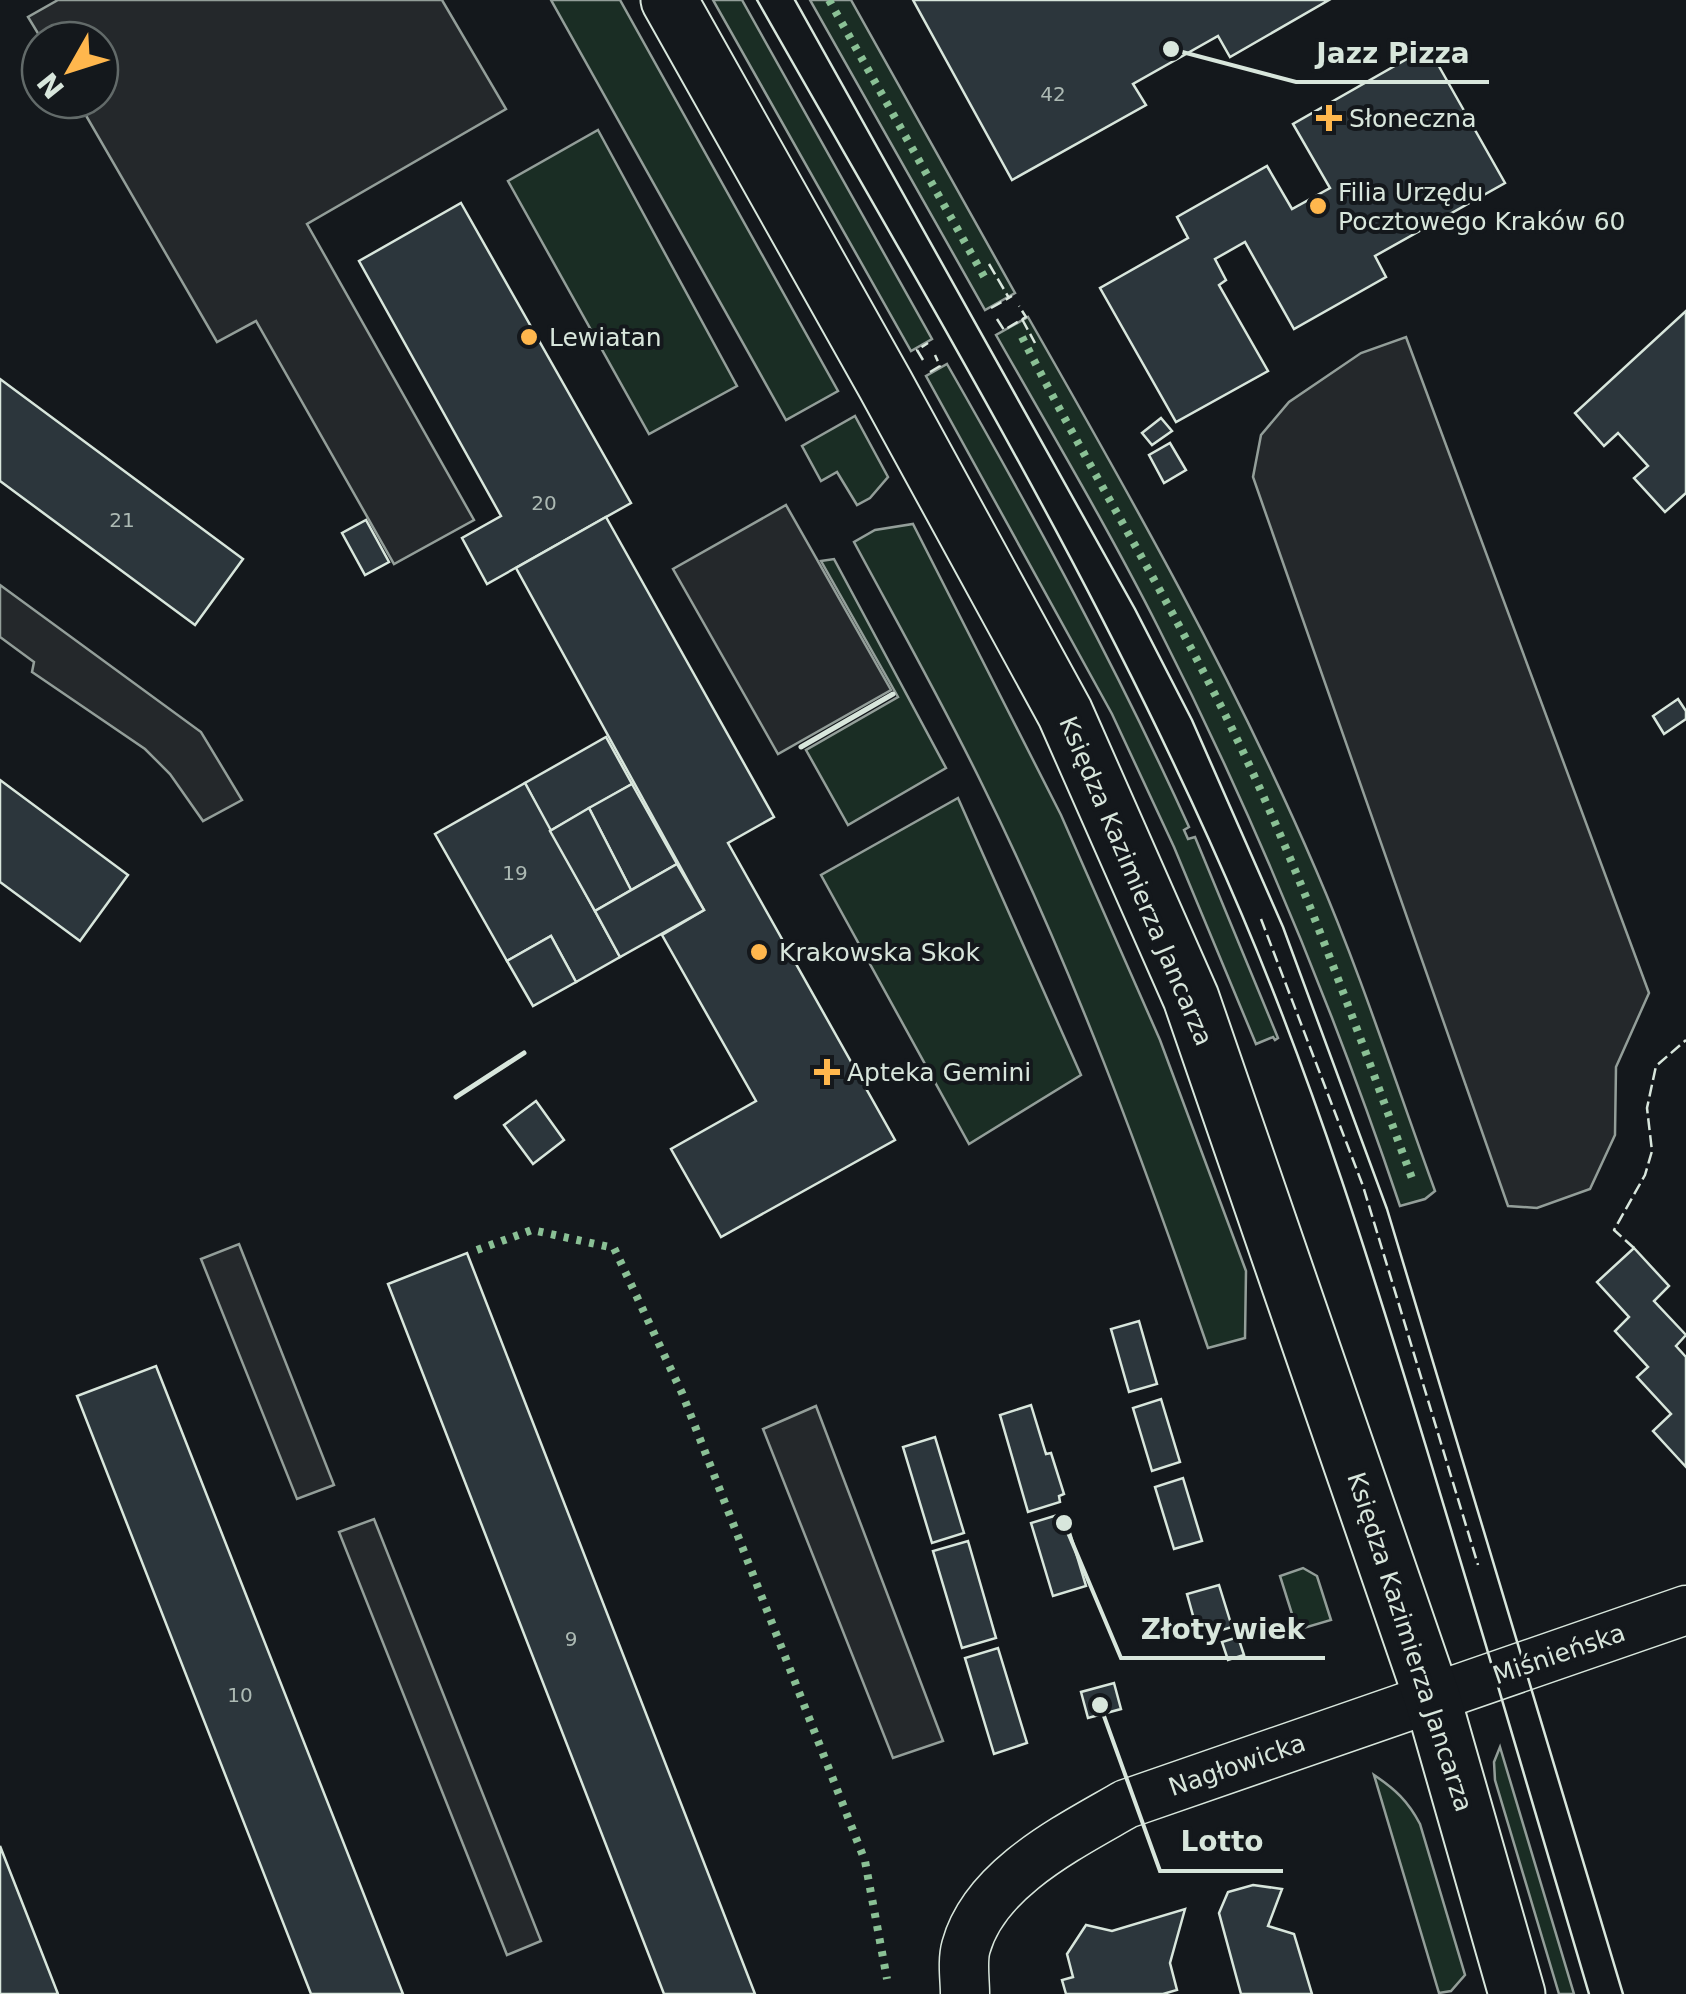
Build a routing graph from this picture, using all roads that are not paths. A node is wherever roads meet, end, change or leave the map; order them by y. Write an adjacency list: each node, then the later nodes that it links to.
1 (669, 0): 3 (street, Księdza Kazimierza Jancarza)
2 (1686, 1610): 3 (street, Miśnieńska)
3 (1432, 1697): 4 (street, Nagłowicka); 5 (street, Księdza Kazimierza Jancarza)
4 (966, 1994)
5 (1517, 1994)

